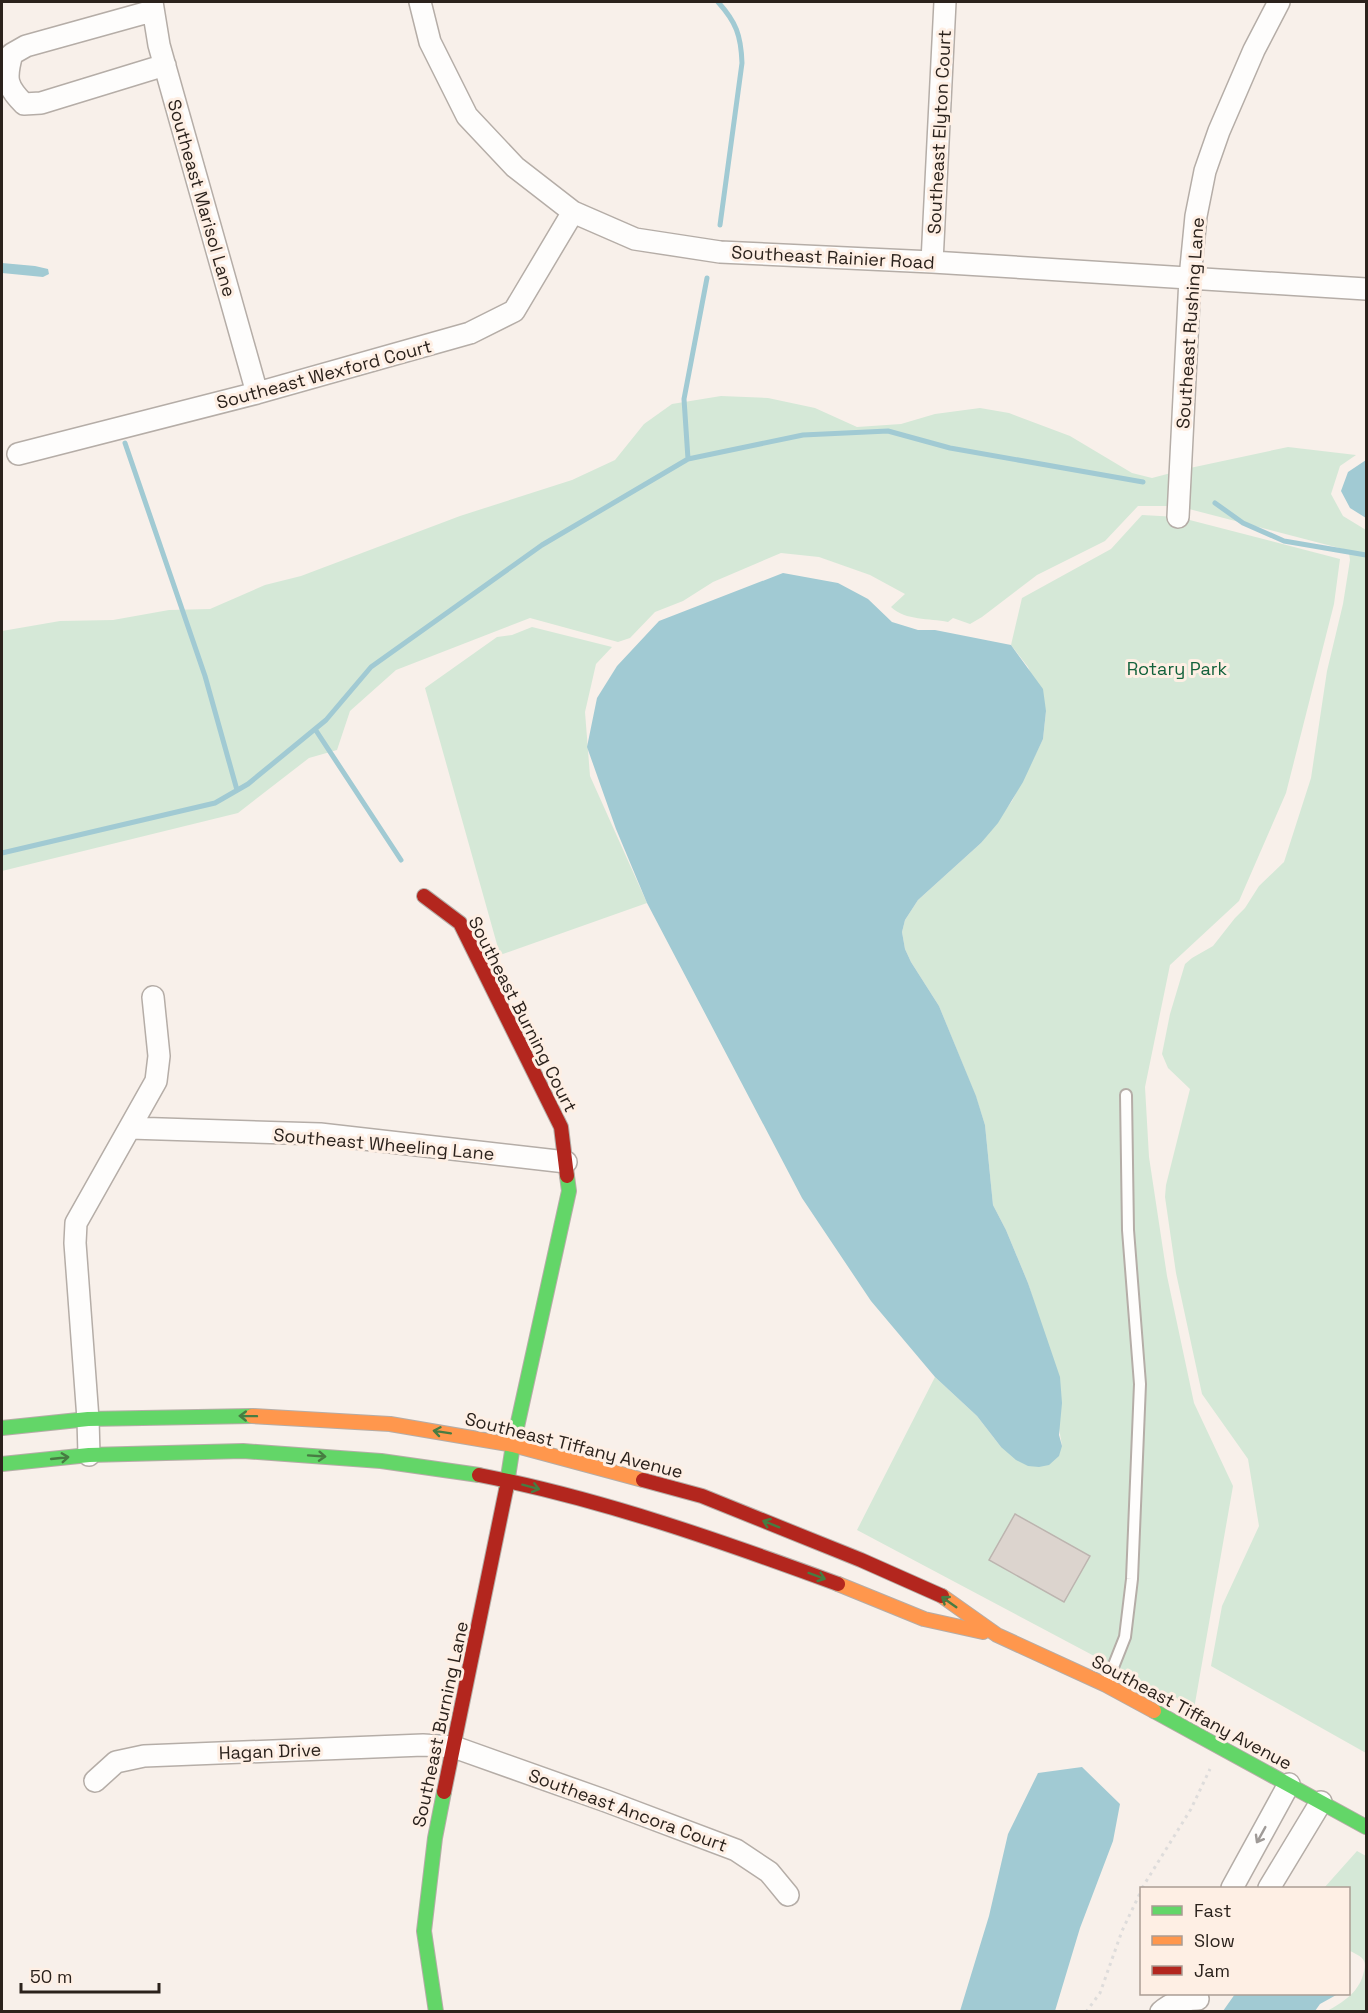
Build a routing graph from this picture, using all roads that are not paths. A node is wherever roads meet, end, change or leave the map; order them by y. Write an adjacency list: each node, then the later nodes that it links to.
1 (420, 2): 6 (street, Southeast Rainier Road)
2 (945, 2): 7 (street, Southeast Elyton Court)
3 (1279, 2): 8 (street, Southeast Rushing Lane)
4 (152, 6): 5 (street, Southeast Marisol Lane); 5 (street)
5 (165, 65): 10 (street, Southeast Marisol Lane)
6 (573, 212): 7 (street, Southeast Rainier Road); 10 (street, Southeast Wexford Court)
7 (932, 262): 8 (street, Southeast Rainier Road)
8 (1190, 278): 9 (street, Southeast Rainier Road); 12 (street, Southeast Rushing Lane)
9 (1366, 289)
10 (257, 393): 11 (street, Southeast Wexford Court)
11 (18, 454)
12 (1178, 517)
13 (424, 896): 17 (street, Southeast Burning Court)
14 (153, 997): 16 (street)
15 (1126, 1095): 25 (lane)
16 (130, 1128): 17 (street, Southeast Wheeling Lane); 18 (street)
17 (566, 1162): 20 (street, Southeast Burning Court)
18 (88, 1419): 19 (street, Southeast Tiffany Avenue); 20 (street, Southeast Tiffany Avenue, one-way to 18); 21 (street)
19 (2, 1428)
20 (513, 1445): 23 (street, Southeast Burning Lane); 24 (street, Southeast Tiffany Avenue, one-way to 20)
21 (89, 1455): 22 (street, Southeast Tiffany Avenue, one-way to 21); 23 (street, Southeast Tiffany Avenue, one-way to 23)
22 (2, 1464)
23 (508, 1481): 24 (street, Southeast Tiffany Avenue, one-way to 24); 26 (street, Southeast Burning Lane)
24 (997, 1635): 25 (street, Southeast Tiffany Avenue)
25 (1106, 1685): 28 (street, Southeast Tiffany Avenue)
26 (454, 1747): 27 (street, Hagan Drive); 33 (street, Southeast Ancora Court); 35 (street, Southeast Burning Lane)
27 (95, 1780)
28 (1289, 1784): 29 (street, Southeast Tiffany Avenue); 31 (street, one-way to 31)
29 (1321, 1802): 30 (street, Southeast Tiffany Avenue); 32 (street)
30 (1366, 1827)
31 (1234, 1887)
32 (1270, 1887)
33 (788, 1895)
34 (1198, 2001): 36 (street)
35 (436, 2012)
36 (1161, 2012)

